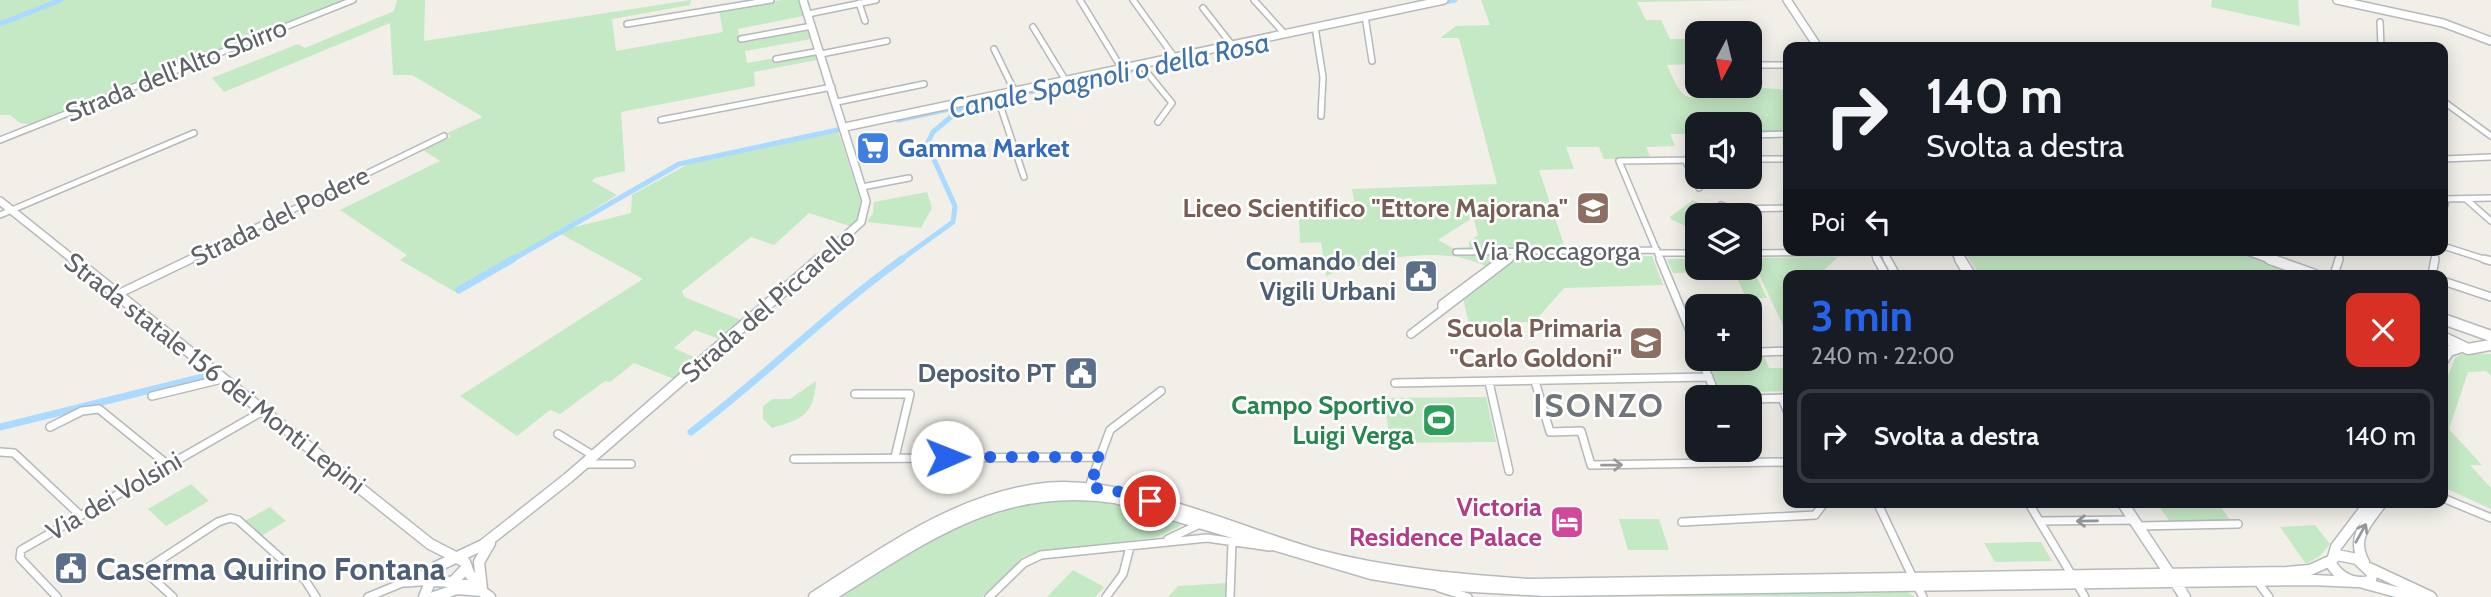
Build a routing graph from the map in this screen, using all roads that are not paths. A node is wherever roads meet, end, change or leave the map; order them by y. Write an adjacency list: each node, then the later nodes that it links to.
1 (353, 0): 54 (street, Strada dell'Alto Sbirro)
2 (771, 0): 18 (street)
3 (803, 0): 14 (street, Strada del Piccarello)
4 (876, 0): 12 (street)
5 (1080, 0): 37 (street)
6 (1133, 0): 31 (street)
7 (1254, 0): 22 (street)
8 (1443, 0): 15 (street)
9 (1787, 0): 26 (street)
10 (2337, 0): 24 (street)
11 (2348, 0): 24 (street)
12 (859, 3): 14 (street); 16 (street)
13 (1203, 8): 28 (street)
14 (808, 14): 19 (street, Strada del Piccarello)
15 (1365, 16): 21 (street); 33 (street)
16 (865, 21)
17 (2380, 22): 27 (street)
18 (627, 24)
19 (812, 26): 23 (street); 30 (street, Strada del Piccarello)
20 (1033, 27): 38 (street)
21 (1315, 29): 22 (street); 45 (street)
22 (1284, 33): 28 (street)
23 (741, 39)
24 (2491, 40)
25 (887, 41): 30 (street)
26 (1815, 42)
27 (2381, 42)
28 (1232, 45): 31 (street)
29 (994, 50): 41 (street)
30 (821, 52): 32 (street); 40 (street, Strada del Piccarello)
31 (1175, 58): 36 (street)
32 (776, 59)
33 (1372, 61)
34 (1762, 65): 35 (street)
35 (1783, 65)
36 (1143, 67): 37 (street); 47 (street)
37 (1122, 69): 38 (street)
38 (1066, 81): 41 (street)
39 (924, 84): 43 (street)
40 (832, 87): 43 (street, Strada del Piccarello); 46 (street)
41 (1016, 92): 42 (street)
42 (998, 98): 48 (street); 60 (street)
43 (837, 102): 48 (street, Strada del Piccarello)
44 (2448, 105): 53 (street)
45 (1321, 116)
46 (661, 120)
47 (1158, 122)
48 (845, 127): 62 (street, Strada del Piccarello)
49 (194, 133): 69 (street)
50 (1783, 134): 51 (street)
51 (1762, 135)
52 (444, 136): 83 (street, Strada del Podere)
53 (2491, 136)
54 (0, 140)
55 (2491, 157): 58 (street)
56 (1762, 158): 57 (street)
57 (1783, 159)
58 (2448, 159)
59 (1685, 160): 75 (street)
60 (1024, 177)
61 (909, 178): 62 (street)
62 (862, 187): 114 (street, Strada del Piccarello)
63 (2491, 198): 64 (street)
64 (2466, 199): 65 (street); 71 (street)
65 (2448, 200)
66 (0, 201): 69 (street, Strada statale 156 dei Monti Lepini)
67 (1762, 208): 68 (street)
68 (1783, 208)
69 (12, 211): 70 (street); 83 (street, Strada statale 156 dei Monti Lepini)
70 (0, 215)
71 (2491, 221)
72 (2448, 248): 80 (street)
73 (1516, 251): 74 (street, Via Roccagorga); 75 (street, Via Roccagorga); 90 (street)
74 (1457, 252)
75 (1657, 252): 76 (street, Via Roccagorga); 85 (street)
76 (1685, 253)
77 (1762, 253): 78 (street)
78 (1783, 253)
79 (2262, 256): 81 (street)
80 (2491, 261)
81 (2301, 270)
82 (2448, 283): 84 (street)
83 (116, 295): 100 (street, Strada statale 156 dei Monti Lepini)
84 (2491, 297)
85 (1685, 319)
86 (2448, 322): 87 (street)
87 (2455, 325): 88 (street); 89 (street)
88 (2448, 326)
89 (2473, 332): 91 (street); 93 (street)
90 (1411, 334)
91 (2491, 337)
92 (2448, 340): 94 (street)
93 (2487, 346): 94 (street)
94 (2461, 347): 97 (street)
95 (1783, 351): 96 (street)
96 (1762, 352)
97 (2448, 352)
98 (1706, 371): 99 (street)
99 (1709, 377): 101 (street); 104 (street)
100 (222, 379): 107 (street); 110 (street, Strada statale 156 dei Monti Lepini)
101 (1535, 381): 102 (street); 119 (street, one-way to 119)
102 (1489, 382): 103 (street); 124 (street)
103 (1395, 383)
104 (1712, 385)
105 (1161, 391): 116 (street)
106 (855, 394): 115 (street)
107 (152, 396)
108 (1783, 398): 109 (street)
109 (1762, 399)
110 (263, 411): 123 (street, Via dei Volsini); 143 (street, Strada statale 156 dei Monti Lepini)
111 (50, 427): 123 (street)
112 (558, 434): 114 (street)
113 (0, 453): 133 (street)
114 (594, 456): 121 (street, Strada del Piccarello)
115 (895, 457): 116 (street); 117 (street)
116 (1101, 457): 125 (street)
117 (794, 458)
118 (1783, 461): 120 (street)
119 (1744, 462)
120 (1762, 462)
121 (585, 464): 122 (street); 140 (street, Strada del Piccarello)
122 (631, 464)
123 (169, 465): 133 (street, Via dei Volsini)
124 (1509, 471)
125 (1089, 487): 135 (street); 168 (street)
126 (2448, 498): 134 (street)
127 (1820, 508): 136 (street)
128 (1880, 508): 155 (street)
129 (2032, 508): 137 (street)
130 (2126, 508): 138 (street)
131 (2365, 508): 148 (street)
132 (2378, 508): 150 (street, one-way to 132)
133 (80, 515): 162 (street, Via dei Volsini)
134 (2491, 518)
135 (1203, 521): 141 (street); 146 (street); 159 (street); 169 (street)
136 (1682, 522)
137 (2040, 522): 138 (street, one-way to 137); 153 (street)
138 (2136, 523): 139 (street); 152 (street)
139 (2238, 524)
140 (495, 536): 144 (street, Strada del Piccarello)
141 (1163, 541): 142 (street); 145 (street)
142 (1231, 542): 146 (street); 172 (street)
143 (435, 547): 144 (street); 147 (street, Strada statale 156 dei Monti Lepini); 151 (street)
144 (484, 547): 147 (street, Strada del Piccarello); 149 (street, Strada del Piccarello); 161 (street)
145 (1130, 547): 170 (street); 171 (street)
146 (1275, 547): 158 (street)
147 (457, 558): 149 (street, Strada statale 156 dei Monti Lepini); 151 (street)
148 (2332, 559): 150 (street); 152 (street); 157 (street)
149 (467, 567): 156 (street); 161 (street, Strada statale 156 dei Monti Lepini)
150 (2368, 567): 157 (street); 181 (street)
151 (434, 573): 156 (street); 165 (street); 166 (street)
152 (2172, 578): 153 (street); 154 (street); 178 (street)
153 (2074, 579): 155 (street); 177 (street)
154 (2257, 581): 157 (street); 179 (street)
155 (1915, 582): 159 (street); 160 (street); 176 (street)
156 (448, 583): 161 (street); 167 (street)
157 (2359, 583): 180 (street)
158 (1427, 584): 159 (street); 173 (street)
159 (1481, 589): 160 (street); 174 (street)
160 (1515, 590): 175 (street)
161 (486, 594): 167 (street)
162 (57, 597)
163 (173, 597): 164 (street)
164 (316, 597)
165 (368, 597)
166 (424, 597)
167 (433, 597)
168 (814, 597)
169 (829, 597)
170 (989, 597)
171 (1107, 597)
172 (1230, 597)
173 (1468, 597)
174 (1491, 597)
175 (1504, 597)
176 (1923, 597)
177 (2085, 597)
178 (2185, 597)
179 (2269, 597)
180 (2415, 597)
181 (2431, 597)

